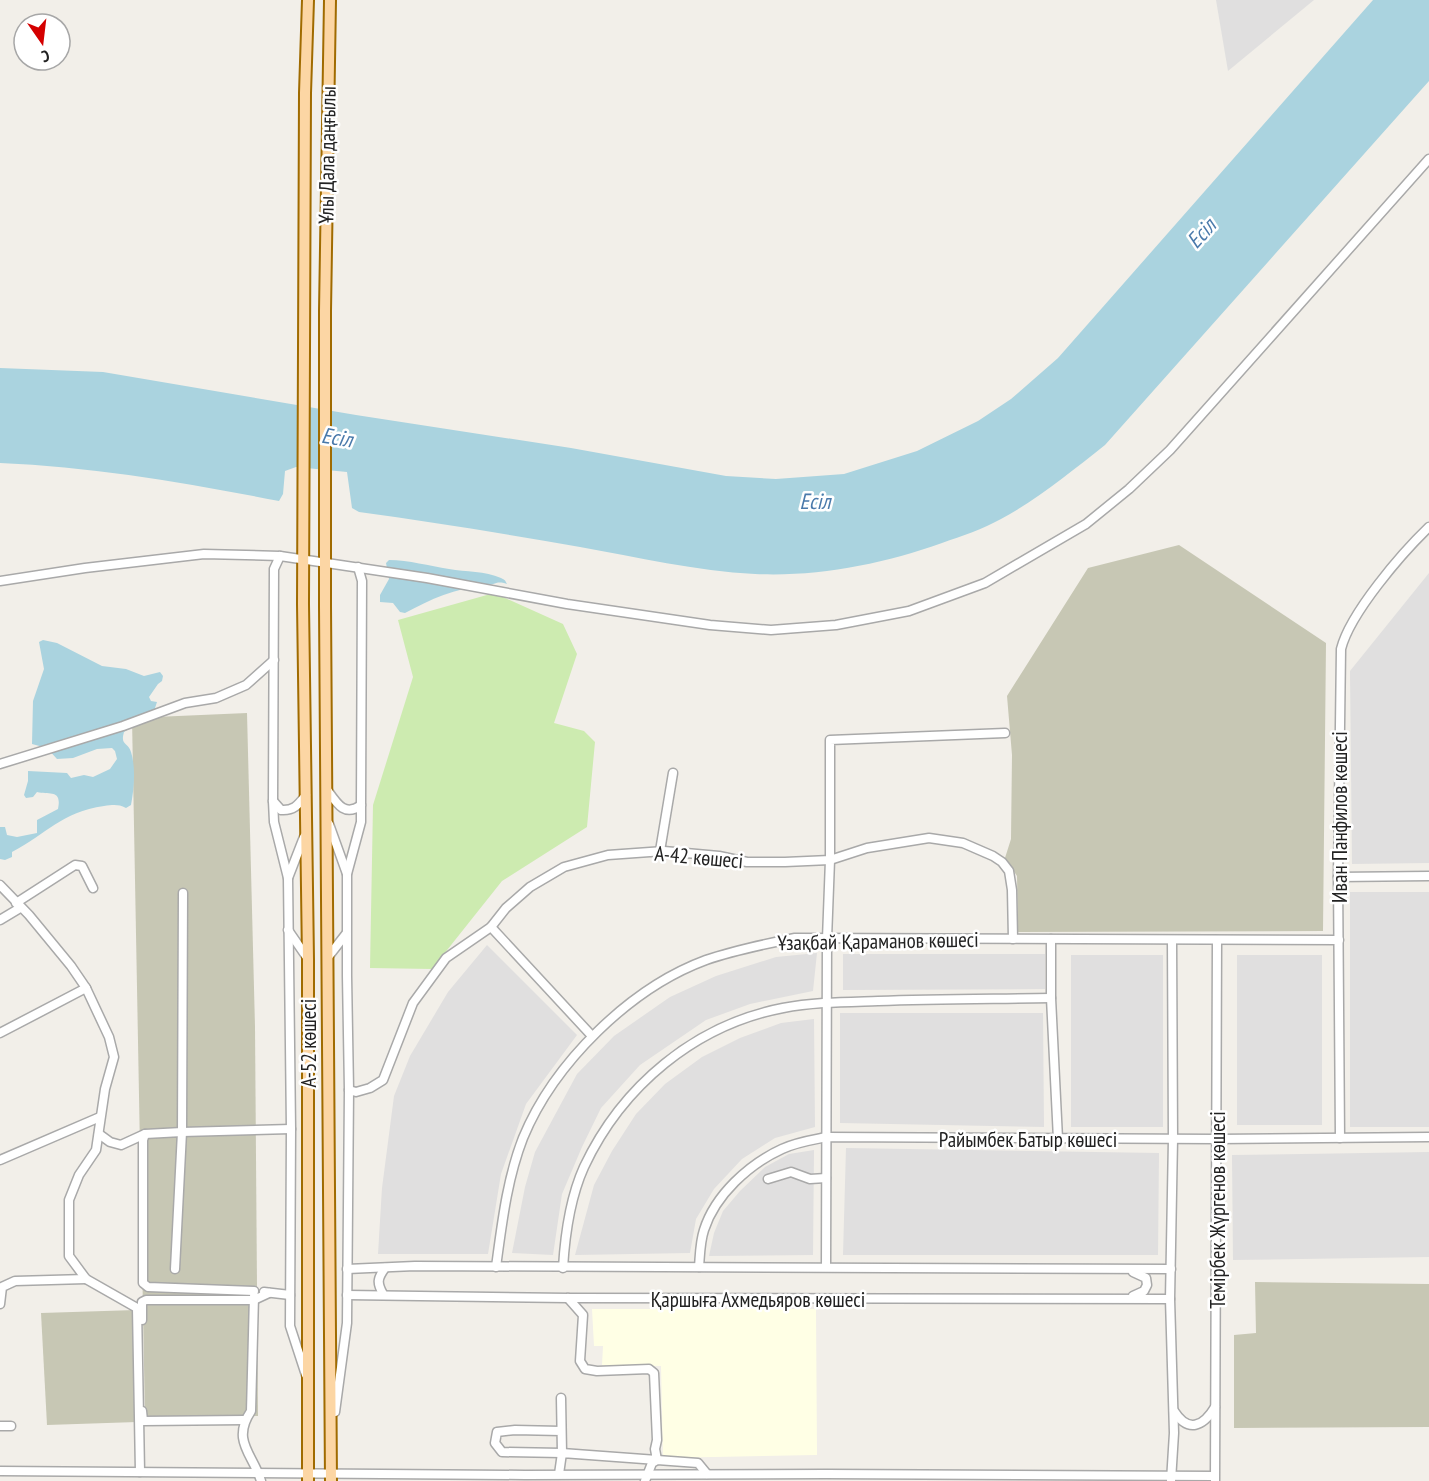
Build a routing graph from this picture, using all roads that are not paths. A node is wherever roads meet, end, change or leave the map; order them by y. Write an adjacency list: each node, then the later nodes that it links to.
1 (308, 0): 8 (main road, Ұлы Дала даңғылы)
2 (330, 0): 9 (main road, Ұлы Дала даңғылы)
3 (1429, 159): 6 (street)
4 (1429, 527): 24 (street, Иван Панфилов көшесі)
5 (280, 556): 6 (street); 7 (street); 10 (street)
6 (357, 567): 17 (street)
7 (0, 581)
8 (303, 604): 15 (main road, А-52 көшесі)
9 (326, 606): 14 (main road, А-52 көшесі)
10 (274, 660): 12 (street); 16 (street)
11 (1005, 733): 21 (street)
12 (0, 764)
13 (674, 773): 20 (street)
14 (327, 791): 17 (street); 18 (main road, А-52 көшесі)
15 (306, 795): 16 (street); 19 (main road, А-52 көшесі)
16 (273, 801): 25 (street)
17 (361, 805): 22 (street)
18 (328, 822): 22 (street); 40 (main road, А-52 көшесі)
19 (307, 831): 25 (street); 41 (main road, А-52 көшесі)
20 (660, 851): 21 (street, А-42 көшесі); 31 (street, А-42 көшесі)
21 (830, 860): 34 (street); 35 (street, А-42 көшесі)
22 (347, 874): 33 (street)
23 (1429, 876): 24 (street)
24 (1338, 877): 39 (street, Иван Панфилов көшесі)
25 (288, 878): 32 (street)
26 (0, 885): 29 (street)
27 (93, 888): 29 (street)
28 (183, 893): 50 (street)
29 (18, 905): 30 (street); 42 (street)
30 (0, 920)
31 (491, 927): 46 (street); 47 (street, А-42 көшесі)
32 (288, 930): 41 (street); 49 (street)
33 (347, 933): 40 (street); 47 (street)
34 (827, 939): 35 (street, Ұзақбай Қараманов көшесі); 44 (street); 46 (street, Ұзақбай Қараманов көшесі)
35 (1013, 939): 36 (street, Ұзақбай Қараманов көшесі)
36 (1051, 939): 37 (street, Ұзақбай Қараманов көшесі); 43 (street)
37 (1172, 940): 38 (street, Ұзақбай Қараманов көшесі); 57 (street)
38 (1218, 940): 39 (street, Ұзақбай Қараманов көшесі); 58 (street, Темірбек Жүргенов көшесі)
39 (1339, 940): 55 (street, Иван Панфилов көшесі)
40 (328, 957): 90 (main road, А-52 көшесі)
41 (308, 959): 82 (main road, А-52 көшесі)
42 (86, 988): 45 (street); 48 (street)
43 (1051, 998): 44 (street); 56 (street)
44 (827, 1003): 53 (street); 66 (street)
45 (0, 1033)
46 (592, 1036): 62 (street, Ұзақбай Қараманов көшесі)
47 (349, 1090): 68 (street)
48 (100, 1117): 51 (street); 59 (street)
49 (291, 1129): 50 (street); 75 (street)
50 (182, 1132): 52 (street); 67 (street)
51 (99, 1134): 52 (street); 71 (street)
52 (145, 1134): 72 (street)
53 (827, 1137): 56 (street, Райымбек Батыр көшесі); 60 (street); 63 (street, Райымбек Батыр көшесі)
54 (1429, 1137): 55 (street, Райымбек Батыр көшесі)
55 (1340, 1138): 58 (street, Райымбек Батыр көшесі)
56 (1058, 1139): 57 (street, Райымбек Батыр көшесі)
57 (1173, 1139): 58 (street, Райымбек Батыр көшесі); 70 (street)
58 (1216, 1139): 84 (street, Темірбек Жүргенов көшесі)
59 (0, 1160)
60 (826, 1178): 61 (street); 64 (street)
61 (768, 1179)
62 (496, 1267): 65 (street, Қаршыға Ахмедьяров көшесі); 66 (street, Қаршыға Ахмедьяров көшесі)
63 (699, 1267): 64 (street, Қаршыға Ахмедьяров көшесі); 66 (street, Қаршыға Ахмедьяров көшесі)
64 (826, 1267): 69 (street, Қаршыға Ахмедьяров көшесі)
65 (385, 1268): 68 (street, Қаршыға Ахмедьяров көшесі); 74 (street)
66 (563, 1268)
67 (175, 1269)
68 (347, 1269): 76 (street)
69 (1120, 1269): 70 (street, Қаршыға Ахмедьяров көшесі); 77 (street)
70 (1171, 1269): 79 (street)
71 (86, 1280): 81 (street); 94 (street)
72 (254, 1290): 73 (street); 80 (street)
73 (269, 1293): 75 (street); 80 (street)
74 (383, 1294): 76 (street, Қаршыға Ахмедьяров көшесі); 78 (street, Қаршыға Ахмедьяров көшесі)
75 (290, 1295): 82 (street)
76 (347, 1295): 90 (street)
77 (1125, 1298): 78 (street, Қаршыға Ахмедьяров көшесі); 79 (street, Қаршыға Ахмедьяров көшесі)
78 (568, 1299): 92 (street)
79 (1170, 1299): 85 (street)
80 (254, 1300): 86 (street); 86 (street)
81 (0, 1304)
82 (308, 1382): 98 (main road, А-52 көшесі)
83 (561, 1398): 89 (street)
84 (1217, 1404): 85 (street); 102 (street, Темірбек Жүргенов көшесі)
85 (1173, 1410): 101 (street)
86 (245, 1420): 97 (street)
87 (0, 1426): 88 (street)
88 (10, 1426)
89 (561, 1431): 91 (street); 91 (street)
90 (332, 1441): 99 (main road, А-52 көшесі)
91 (562, 1453): 92 (street); 95 (street)
92 (657, 1460): 96 (street); 100 (street)
93 (0, 1472): 94 (street)
94 (140, 1472): 97 (street)
95 (559, 1474): 99 (street); 100 (street)
96 (707, 1474): 100 (street); 101 (street)
97 (260, 1477): 98 (street)
98 (309, 1477): 99 (street)
99 (331, 1477)
100 (646, 1477)
101 (1171, 1478): 102 (street)
102 (1215, 1478)

